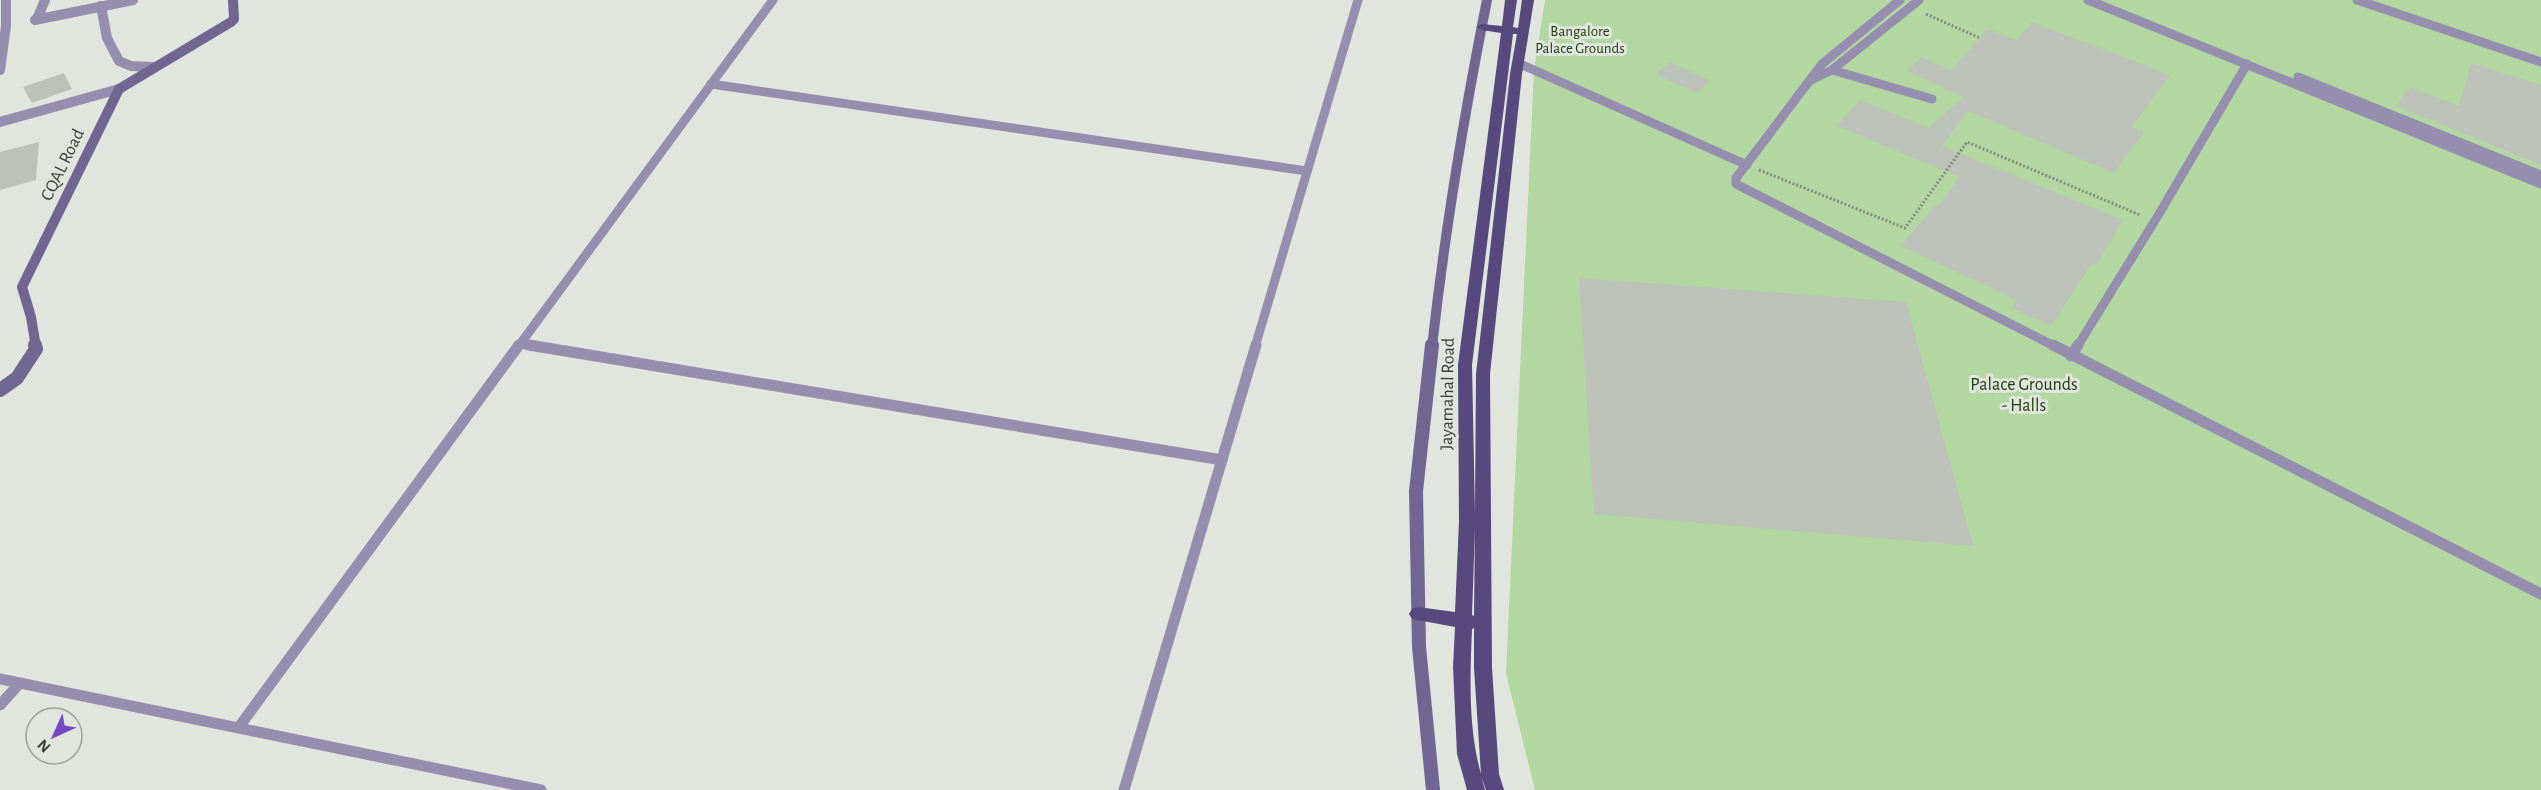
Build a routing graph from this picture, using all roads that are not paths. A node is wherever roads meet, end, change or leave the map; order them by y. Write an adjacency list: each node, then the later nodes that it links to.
1 (6, 0): 17 (street)
2 (45, 0): 15 (street)
3 (131, 0): 15 (street)
4 (233, 0): 24 (street)
5 (772, 0): 30 (lane)
6 (1358, 0): 35 (lane)
7 (1487, 0): 18 (street)
8 (1511, 0): 19 (main road, Jayamahal Road)
9 (1527, 0): 21 (main road, Jayamahal Road)
10 (1900, 0): 16 (lane)
11 (1919, 0): 20 (lane)
12 (2088, 0): 23 (lane)
13 (2105, 0): 36 (lane)
14 (2357, 0): 22 (lane)
15 (100, 6): 24 (street)
16 (1870, 25): 20 (lane); 29 (lane)
17 (3, 26): 26 (street)
18 (1482, 27): 19 (main road); 43 (street)
19 (1506, 30): 21 (main road); 28 (main road, Jayamahal Road)
20 (1882, 30): 27 (lane)
21 (1523, 32): 25 (main road, Jayamahal Road)
22 (2541, 62)
23 (2247, 64): 37 (lane); 39 (lane)
24 (153, 67): 31 (street)
25 (1517, 68): 28 (main road); 34 (lane); 45 (main road, Jayamahal Road)
26 (0, 70)
27 (1832, 70): 29 (lane); 32 (lane)
28 (1501, 72): 44 (main road, Jayamahal Road)
29 (1810, 80): 34 (lane)
30 (711, 84): 35 (lane); 38 (lane)
31 (119, 89): 33 (street); 40 (street, CQAL Road)
32 (1932, 99)
33 (0, 122)
34 (1747, 165): 39 (lane)
35 (1307, 171): 41 (lane)
36 (2541, 175)
37 (2541, 184)
38 (520, 344): 41 (lane); 49 (lane)
39 (2071, 356): 42 (lane)
40 (0, 390)
41 (1222, 460): 51 (lane)
42 (2541, 594)
43 (1418, 614): 44 (main road); 52 (street)
44 (1463, 620): 45 (main road); 53 (main road, Jayamahal Road)
45 (1483, 624): 54 (main road, Jayamahal Road)
46 (0, 679): 47 (lane)
47 (20, 683): 48 (lane); 49 (lane)
48 (0, 705)
49 (239, 727): 50 (lane)
50 (541, 790)
51 (1124, 790)
52 (1433, 790)
53 (1476, 790)
54 (1495, 790)

